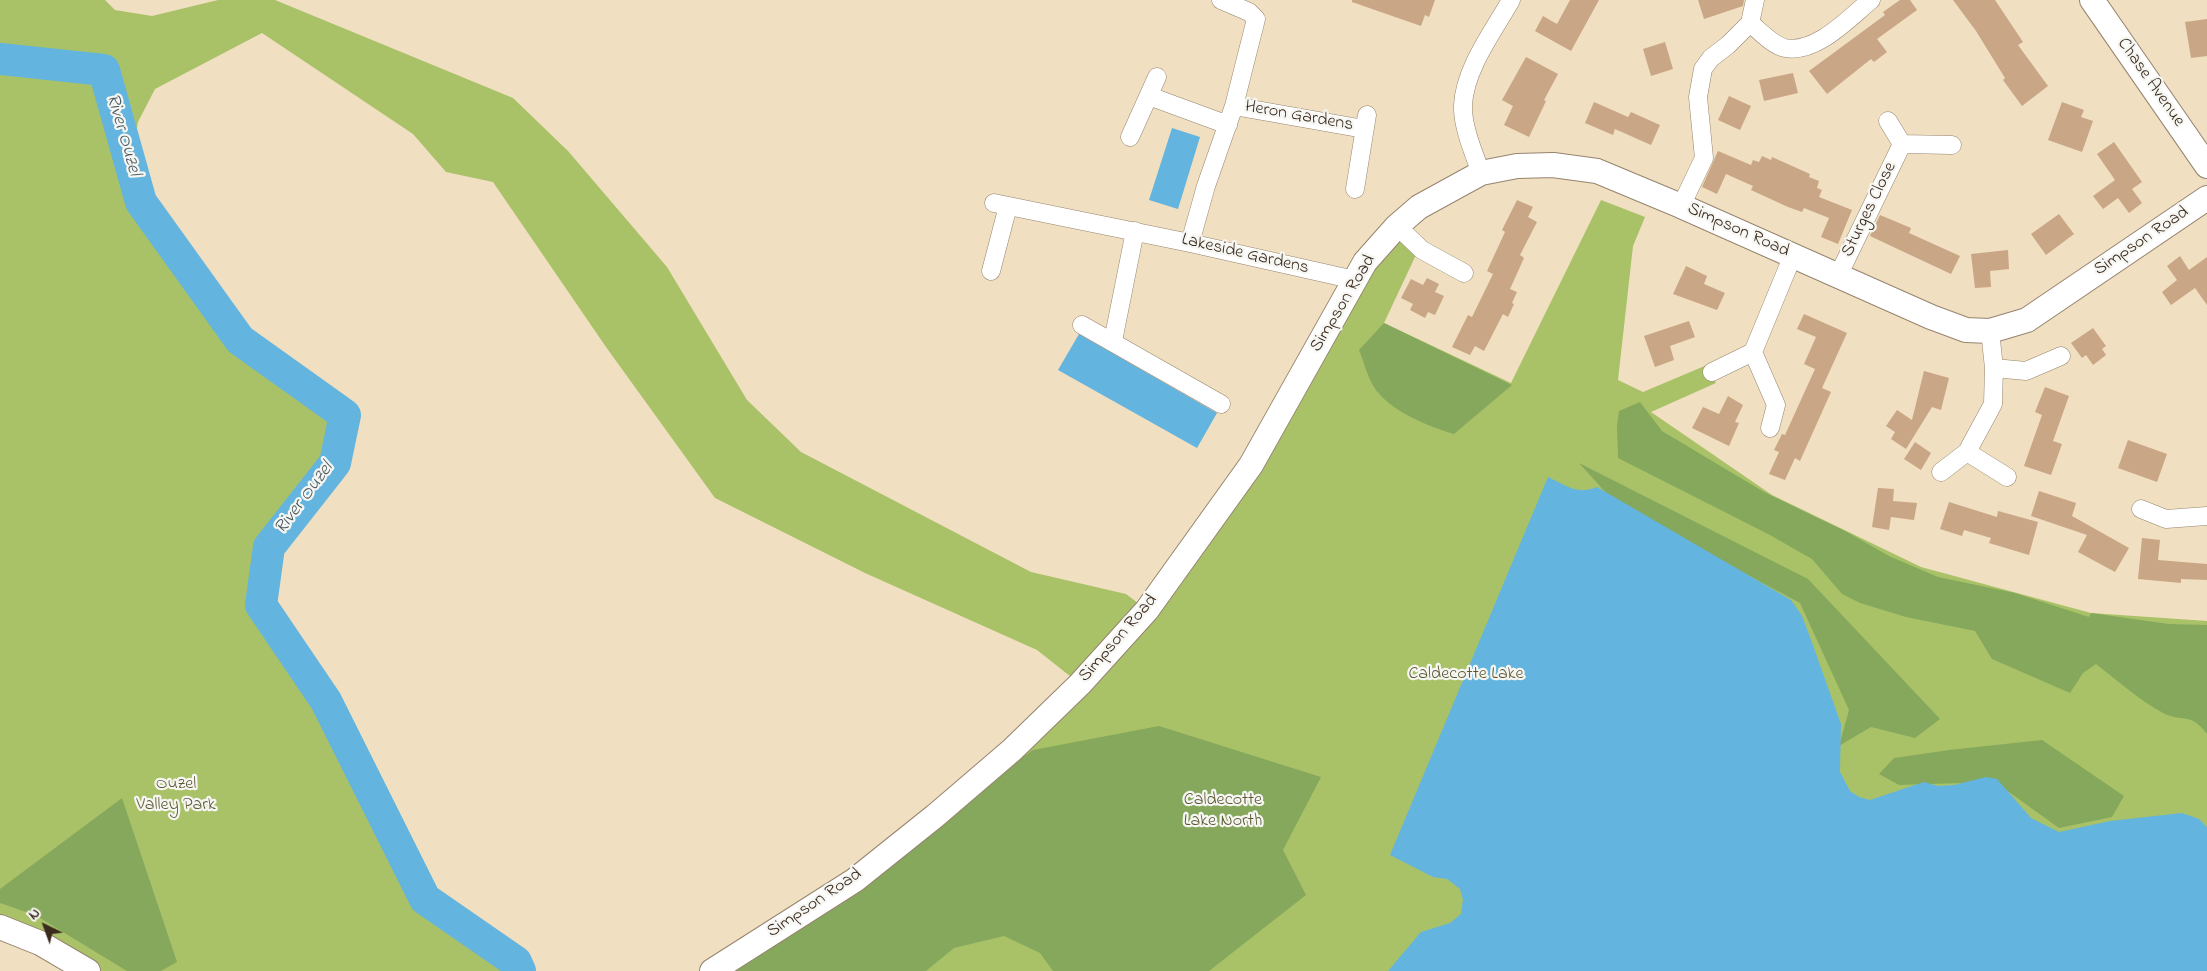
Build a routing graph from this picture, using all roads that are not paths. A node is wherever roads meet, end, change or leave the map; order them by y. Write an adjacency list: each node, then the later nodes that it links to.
1 (1221, 0): 9 (street)
2 (1511, 0): 16 (street)
3 (1755, 0): 6 (street)
4 (1871, 0): 6 (street)
5 (2092, 0): 15 (street, Chase Avenue)
6 (1750, 23): 19 (street)
7 (1157, 77): 8 (street)
8 (1149, 96): 11 (street); 12 (street)
9 (1234, 106): 11 (street); 17 (street, Heron Gardens)
10 (1888, 121): 13 (street, Sturges Close)
11 (1228, 125): 22 (street)
12 (1130, 137)
13 (1902, 144): 14 (street, Sturges Close); 26 (street, Sturges Close)
14 (1952, 145)
15 (2207, 166)
16 (1481, 173): 19 (street, Simpson Road); 20 (street, Simpson Road)
17 (1354, 189)
18 (2207, 198): 29 (street, Simpson Road)
19 (1681, 206): 23 (street, Simpson Road)
20 (1397, 226): 25 (street); 27 (street, Simpson Road)
21 (1135, 231): 22 (street, Lakeside Gardens); 24 (street, Lakeside Gardens); 30 (street)
22 (1190, 242): 27 (street, Lakeside Gardens)
23 (1793, 255): 26 (street, Simpson Road); 31 (street)
24 (991, 271)
25 (1464, 273)
26 (1838, 276): 29 (street, Simpson Road)
27 (1355, 280): 44 (street, Simpson Road)
28 (1082, 325): 30 (street)
29 (1990, 331): 33 (street)
30 (1112, 341): 35 (street)
31 (1753, 352): 34 (street); 36 (street)
32 (2061, 356): 33 (street)
33 (1994, 368): 37 (street)
34 (1712, 372)
35 (1220, 404)
36 (1770, 428)
37 (1967, 452): 38 (street); 39 (street)
38 (1941, 472)
39 (2007, 477)
40 (2141, 509): 41 (street)
41 (2207, 516)
42 (0, 927): 43 (street)
43 (88, 971)
44 (712, 971)

